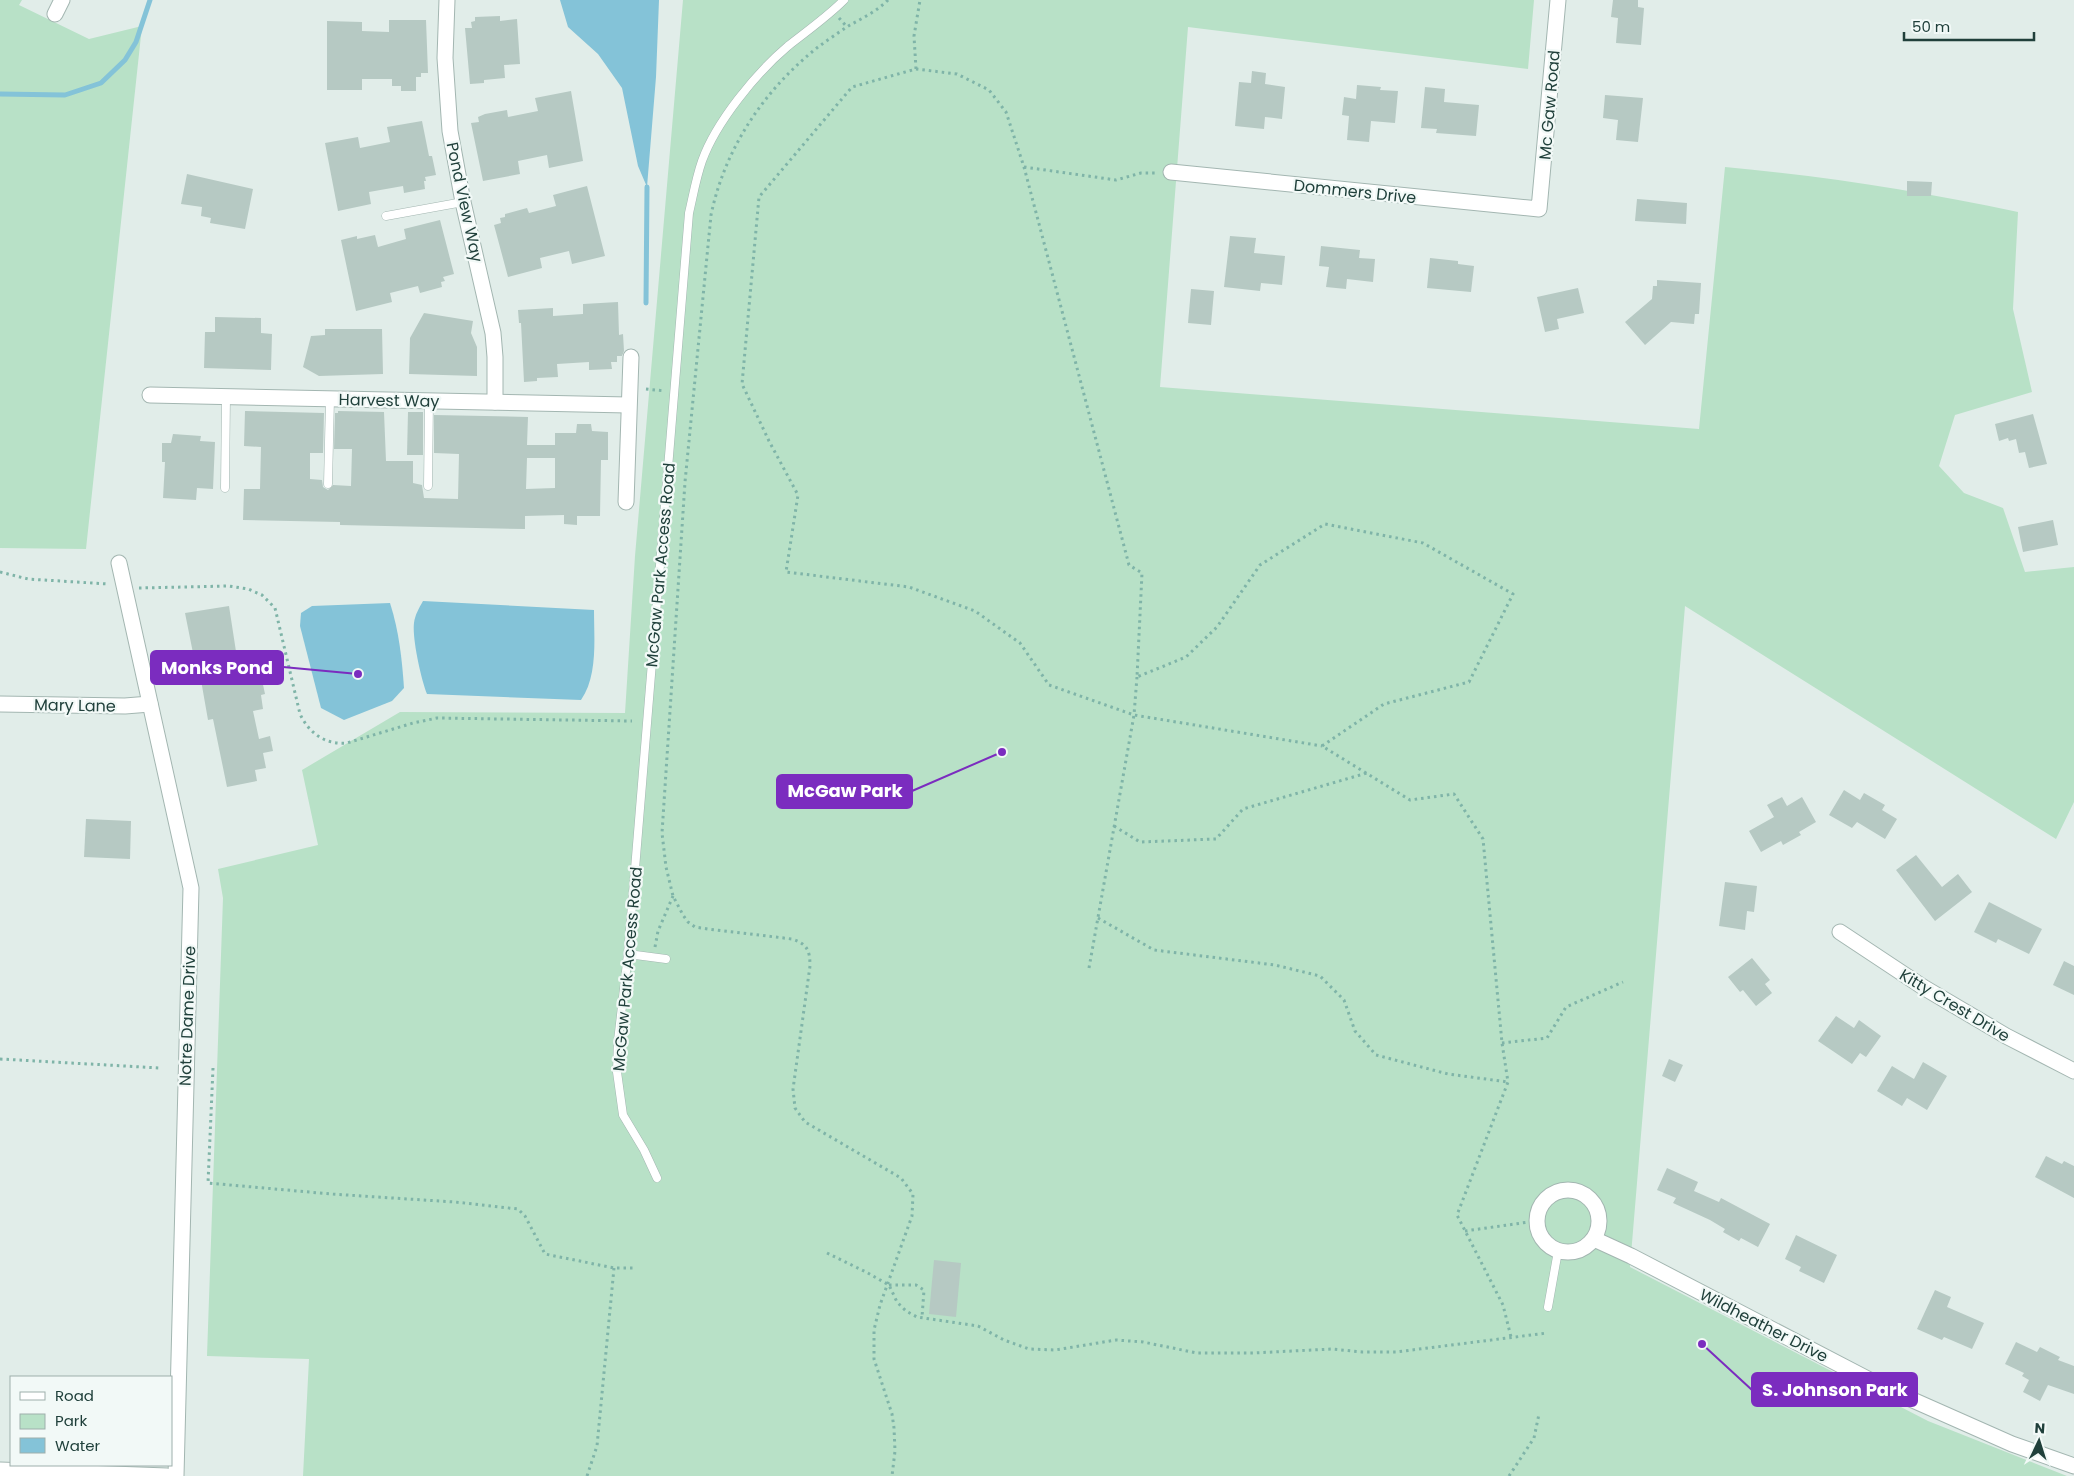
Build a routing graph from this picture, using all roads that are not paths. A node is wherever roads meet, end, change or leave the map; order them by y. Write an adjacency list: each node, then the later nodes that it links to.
1 (62, 0): 5 (street)
2 (447, 0): 7 (street, Pond View Way)
3 (844, 0): 25 (lane, McGaw Park Access Road)
4 (1558, 0): 8 (street, Mc Gaw Road)
5 (55, 14)
6 (1171, 172): 8 (street, Dommers Drive)
7 (463, 202): 9 (lane); 15 (street, Pond View Way)
8 (1540, 209)
9 (386, 216)
10 (631, 357): 16 (street)
11 (150, 395): 12 (street, Harvest Way)
12 (226, 396): 13 (street, Harvest Way); 19 (lane)
13 (330, 399): 14 (street, Harvest Way); 17 (lane)
14 (429, 401): 15 (street, Harvest Way); 18 (lane)
15 (495, 402): 16 (street, Harvest Way)
16 (628, 405): 20 (street)
17 (328, 484)
18 (428, 486)
19 (225, 488)
20 (626, 502)
21 (120, 563): 23 (street, Notre Dame Drive)
22 (0, 704): 23 (street, Mary Lane)
23 (150, 704): 35 (street, Notre Dame Drive)
24 (1840, 932): 27 (street, Kitty Crest Drive)
25 (628, 954): 26 (lane); 28 (lane, McGaw Park Access Road)
26 (666, 959)
27 (2074, 1071)
28 (657, 1178)
29 (1594, 1239): 30 (street); 30 (street); 32 (street, Wildheather Drive)
30 (1558, 1251): 31 (lane)
31 (1548, 1307)
32 (2074, 1466)
33 (0, 1470): 34 (street)
34 (167, 1476)
35 (176, 1476)

